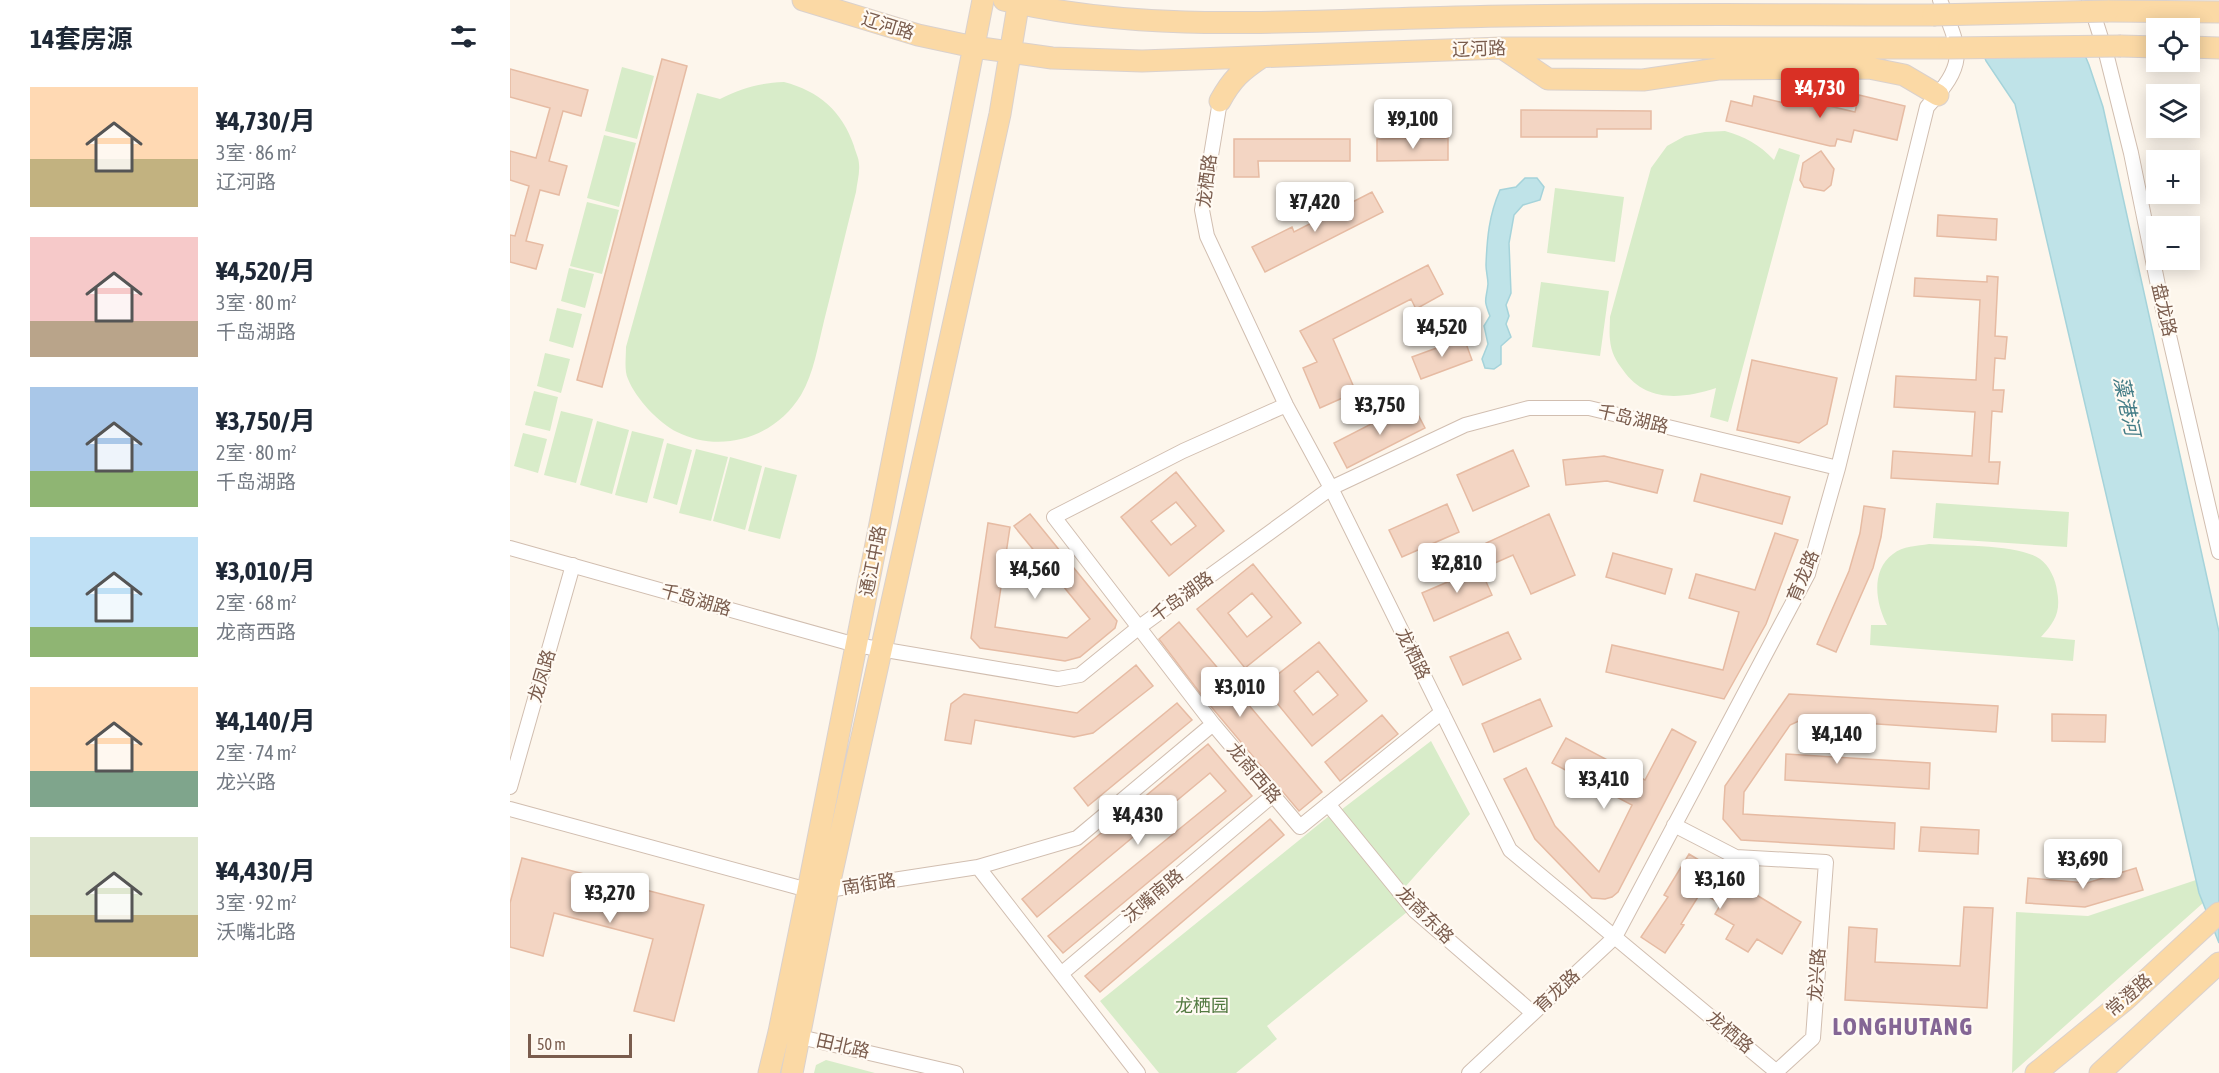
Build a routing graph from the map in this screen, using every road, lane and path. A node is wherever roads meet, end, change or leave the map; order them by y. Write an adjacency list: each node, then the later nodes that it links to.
1 (803, 0): 10 (main road, 辽河路)
2 (983, 0): 10 (main road, 通江中路)
3 (1537, 0): 8 (main road)
4 (1014, 1): 8 (main road, 辽河路); 14 (main road, 通江中路)
5 (2098, 5): 6 (main road, 辽河路, bridge); 7 (main road); 23 (street, 盘龙路)
6 (1937, 7): 8 (main road, 辽河路); 17 (street, 育龙路)
7 (2219, 12)
8 (1503, 16)
9 (2146, 46): 12 (main road, 辽河路, bridge)
10 (974, 47): 14 (main road, 辽河路); 26 (main road, 通江中路)
11 (2200, 47): 13 (main road)
12 (1502, 48): 15 (main road, 辽河路); 17 (main road)
13 (2219, 48)
14 (1009, 53): 16 (main road, 辽河路); 27 (main road, 通江中路)
15 (1263, 57): 16 (main road, 辽河路); 18 (main road)
16 (1188, 59): 18 (main road)
17 (1938, 95): 20 (street, 育龙路)
18 (1220, 101): 19 (street, 龙栖路)
19 (1286, 405): 21 (street, 龙栖路); 25 (street, 龙商西路)
20 (1838, 468): 21 (street, 千岛湖路); 34 (street, 育龙路)
21 (1331, 488): 25 (street, 千岛湖路); 28 (street, 龙栖路)
22 (510, 548): 24 (street, 千岛湖路)
23 (2219, 552)
24 (573, 565): 26 (street, 千岛湖路); 30 (street, 龙凤路)
25 (1138, 628): 27 (street, 千岛湖路); 29 (street, 龙商西路)
26 (856, 645): 27 (street, 千岛湖路); 36 (main road, 通江中路)
27 (881, 650): 36 (main road, 通江中路)
28 (1442, 712): 32 (street, 龙商西路); 38 (street, 龙栖路)
29 (1213, 724): 31 (street, 龙商西路); 35 (street, 南街路)
30 (510, 787)
31 (1273, 795): 32 (street, 龙商西路); 40 (street, 沃嘴南路)
32 (1328, 804): 41 (street, 龙商东路)
33 (510, 809): 36 (street, 南街路)
34 (1674, 825): 38 (street, 育龙路); 43 (street, 龙兴路)
35 (978, 867): 36 (street, 南街路); 40 (street)
36 (818, 890): 42 (main road, 通江中路); 44 (main road, 通江中路)
37 (2212, 920): 49 (main road, 常澄路)
38 (1615, 937): 41 (street, 育龙路); 43 (street, 龙栖路)
39 (2219, 963): 50 (main road, 常澄路)
40 (1061, 974): 47 (street)
41 (1533, 1013): 48 (street, 育龙路)
42 (800, 1036): 45 (main road, 通江中路); 46 (street, 田北路)
43 (1777, 1072)
44 (769, 1073)
45 (792, 1073)
46 (956, 1073)
47 (1138, 1073)
48 (1469, 1073)
49 (2036, 1073)
50 (2100, 1073)

